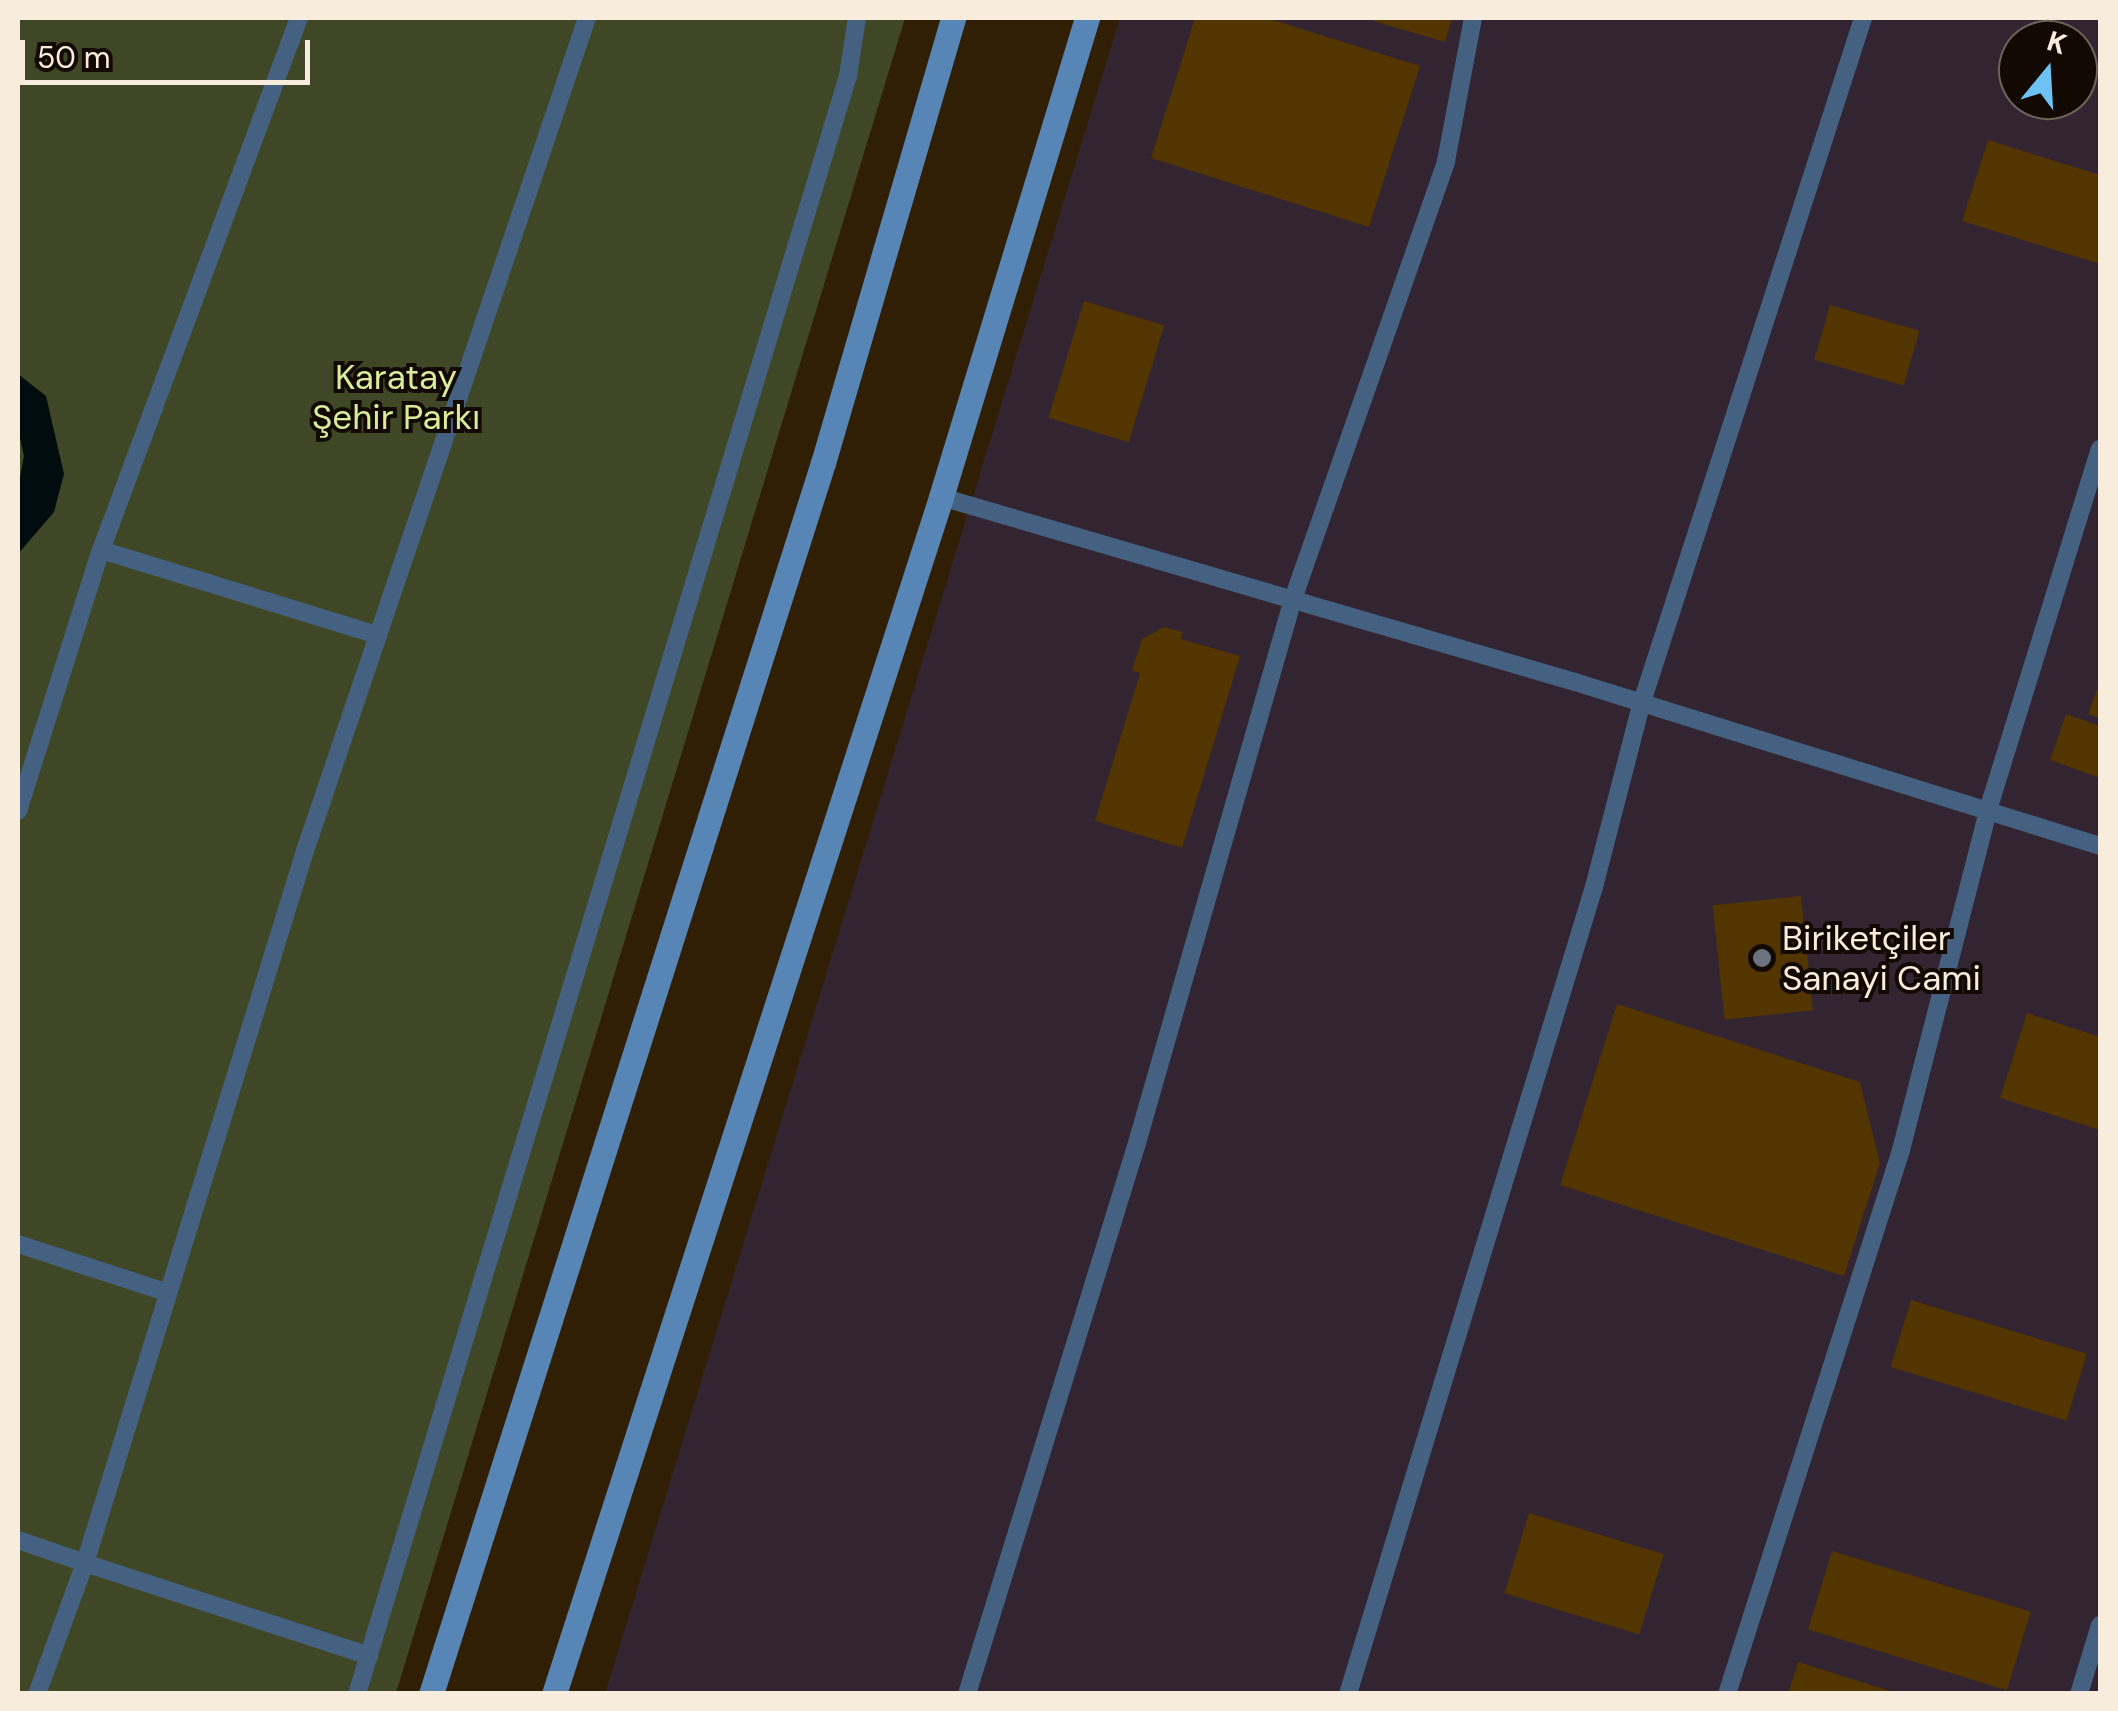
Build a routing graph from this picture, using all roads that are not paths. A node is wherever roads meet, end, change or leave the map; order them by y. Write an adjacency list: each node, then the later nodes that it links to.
1 (299, 18): 10 (lane)
2 (586, 18): 12 (lane)
3 (857, 18): 22 (lane)
4 (953, 18): 25 (main road)
5 (1087, 18): 9 (main road)
6 (1473, 18): 11 (lane)
7 (1863, 18): 13 (lane)
8 (2100, 449): 15 (lane)
9 (941, 497): 11 (lane); 26 (main road)
10 (102, 550): 12 (lane); 14 (lane)
11 (1293, 599): 13 (lane); 27 (lane)
12 (378, 635): 18 (lane)
13 (1642, 702): 15 (lane); 28 (lane)
14 (18, 810)
15 (1988, 810): 16 (lane); 29 (lane)
16 (2100, 846)
17 (18, 1244): 18 (lane)
18 (166, 1292): 20 (lane)
19 (18, 1540): 20 (lane)
20 (85, 1563): 22 (lane); 23 (lane)
21 (2100, 1625): 30 (lane)
22 (369, 1656): 24 (lane)
23 (37, 1694)
24 (358, 1694)
25 (431, 1694)
26 (554, 1694)
27 (967, 1694)
28 (1348, 1694)
29 (1727, 1694)
30 (2079, 1694)

